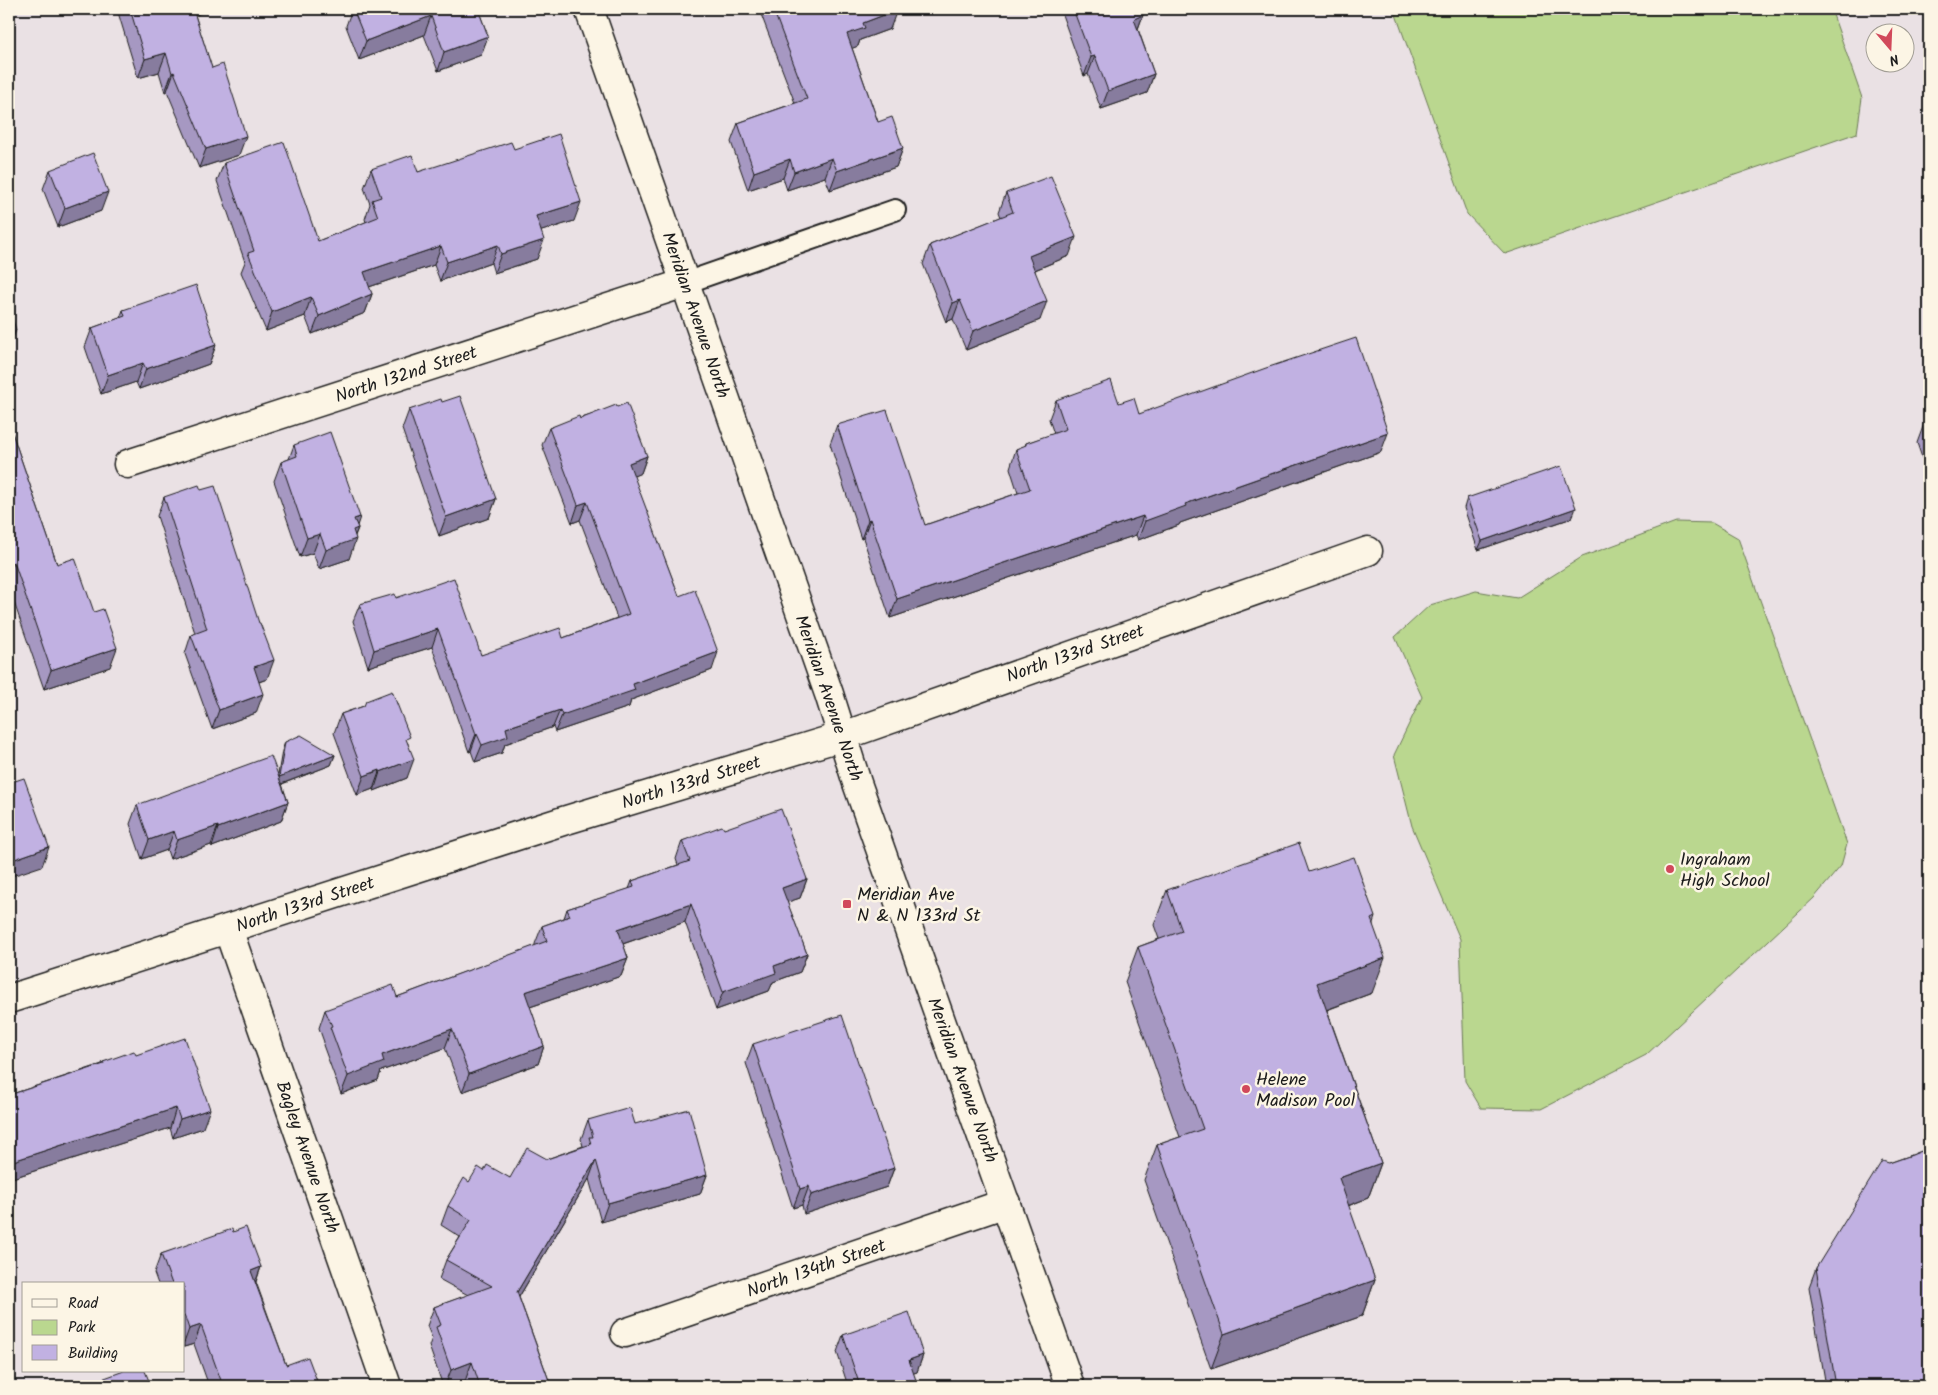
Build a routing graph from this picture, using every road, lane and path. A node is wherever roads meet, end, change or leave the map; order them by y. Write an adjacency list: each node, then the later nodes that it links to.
1 (589, 9): 3 (street, Meridian Avenue North)
2 (895, 210): 3 (lane)
3 (685, 283): 4 (street, North 132nd Street); 6 (street, Meridian Avenue North)
4 (128, 464)
5 (1368, 551): 6 (street, North 133rd Street)
6 (843, 736): 7 (street, North 133rd Street); 9 (street, Meridian Avenue North)
7 (228, 929): 8 (street, North 133rd Street); 11 (street, Bagley Avenue North)
8 (9, 999)
9 (1006, 1203): 10 (street, North 134th Street); 12 (street, Meridian Avenue North)
10 (625, 1333)
11 (387, 1386)
12 (1070, 1386)

